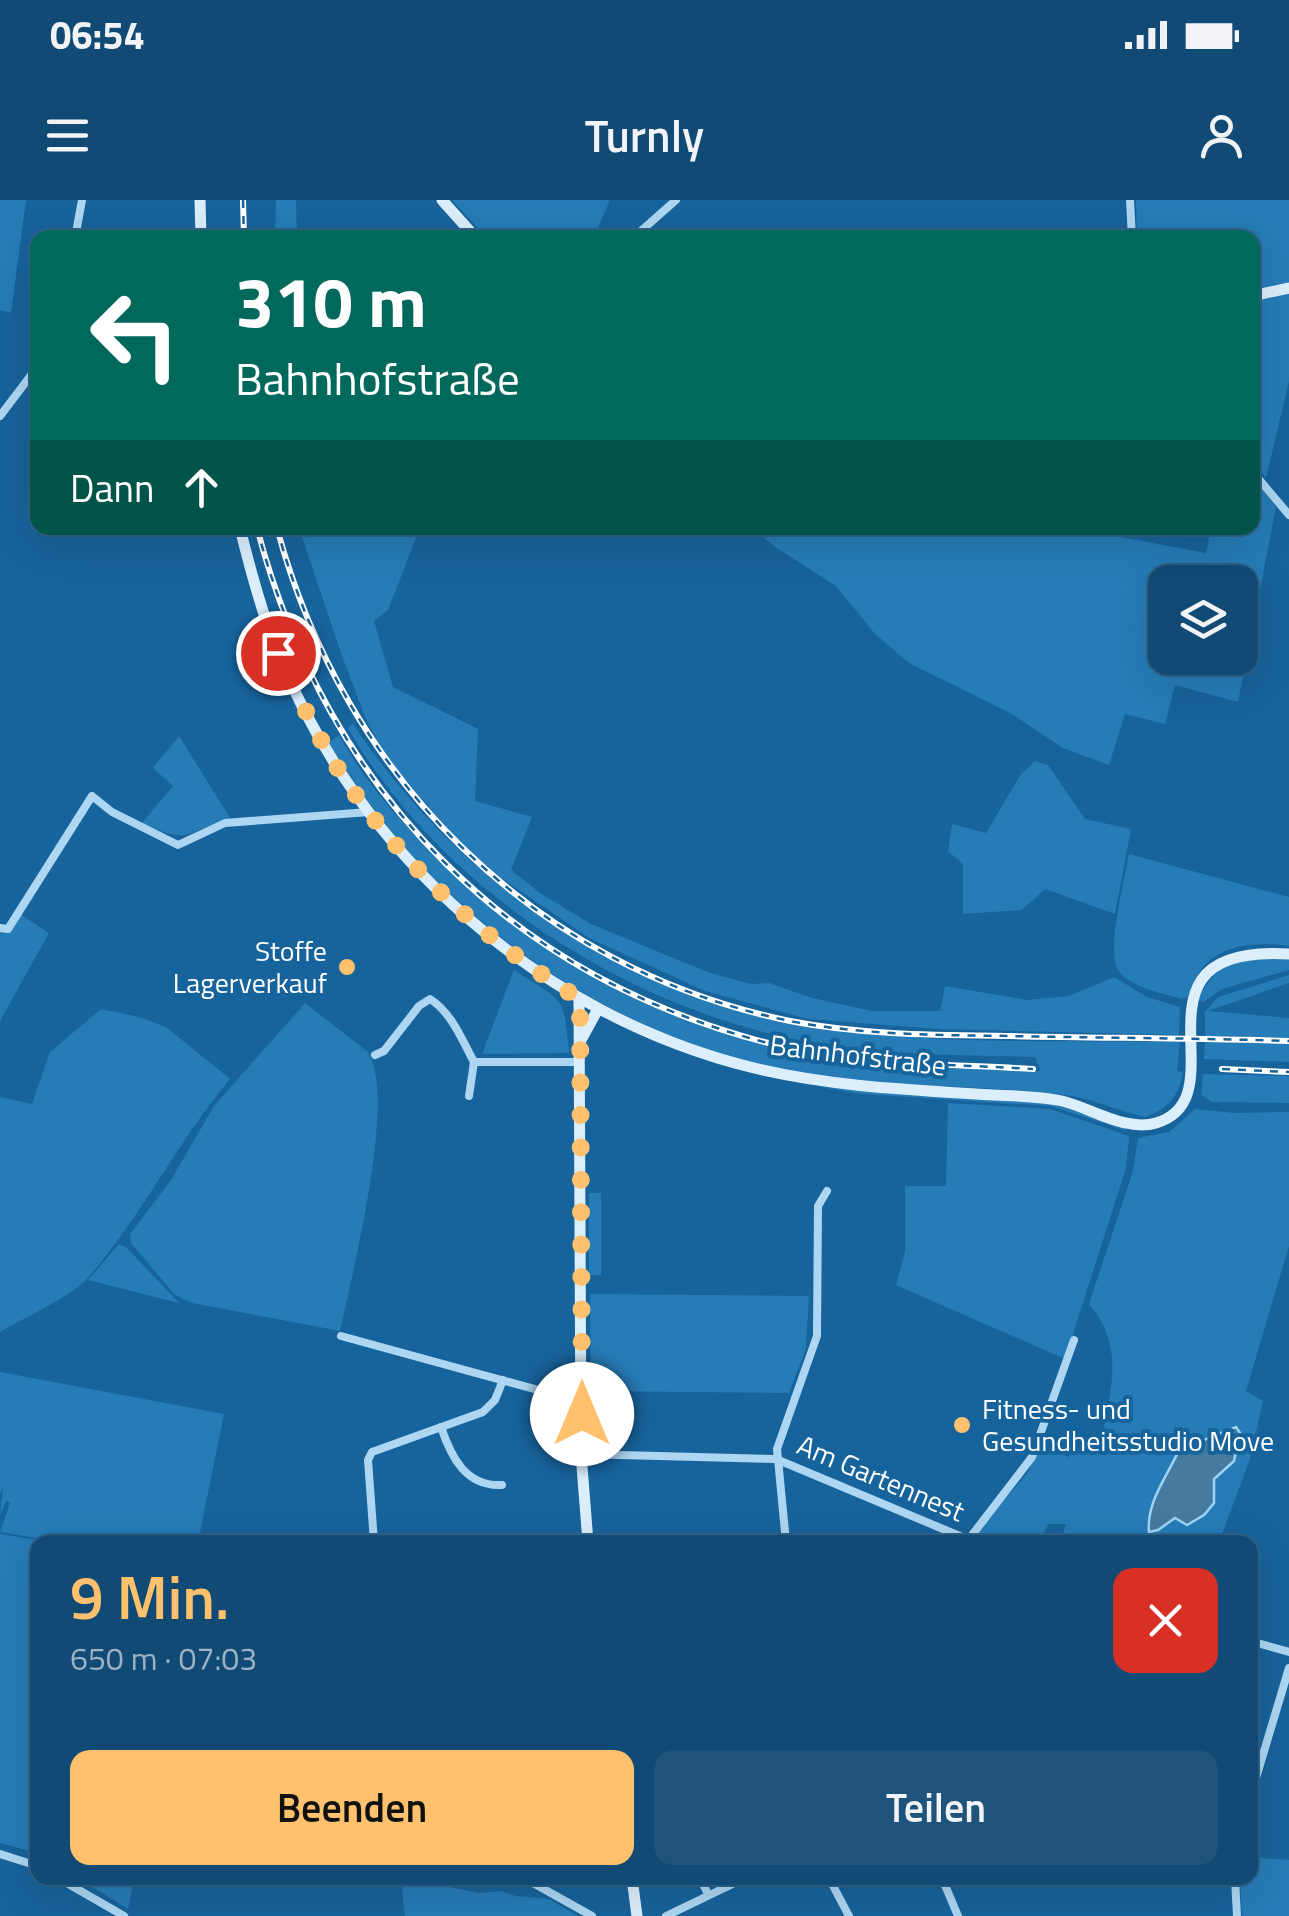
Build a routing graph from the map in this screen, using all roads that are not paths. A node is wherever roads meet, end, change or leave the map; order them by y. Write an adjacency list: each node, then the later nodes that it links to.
1 (82, 200): 6 (street)
2 (200, 200): 7 (main road)
3 (442, 200): 8 (main road)
4 (676, 200): 9 (street)
5 (1130, 200): 10 (street)
6 (76, 230)
7 (201, 230)
8 (469, 230)
9 (642, 230)
10 (1132, 230)
11 (1289, 288): 12 (main road)
12 (1260, 294)
13 (30, 377): 14 (street)
14 (0, 416)
15 (1260, 481): 16 (street)
16 (1289, 515)
17 (242, 535): 18 (main road, Bahnhofstraße)
18 (370, 812): 19 (street); 21 (main road, Bahnhofstraße)
19 (0, 928)
20 (1289, 954): 22 (main road, Bahnhofstraße)
21 (580, 999): 22 (main road, Bahnhofstraße); 23 (main road)
22 (598, 1009): 23 (main road)
23 (579, 1044): 26 (main road)
24 (376, 1055): 25 (street)
25 (474, 1062): 26 (street); 27 (street)
26 (579, 1062): 32 (main road)
27 (469, 1096)
28 (828, 1191): 35 (street)
29 (342, 1336): 31 (street)
30 (1074, 1340): 41 (street, Am Gartennest)
31 (503, 1380): 32 (street); 33 (street)
32 (582, 1402): 34 (main road)
33 (441, 1427): 36 (street); 37 (street)
34 (581, 1454): 35 (street); 38 (main road)
35 (776, 1459): 39 (street); 40 (street, Am Gartennest)
36 (502, 1485)
37 (373, 1535)
38 (587, 1535)
39 (785, 1535)
40 (959, 1535)
41 (975, 1535)
42 (1258, 1642): 43 (street)
43 (1289, 1652)
44 (1289, 1668): 45 (street)
45 (1258, 1771)
46 (0, 1854): 47 (street)
47 (30, 1863)
48 (70, 1885): 57 (street)
49 (537, 1885): 58 (street)
50 (633, 1885): 59 (main road)
51 (704, 1885): 56 (street)
52 (729, 1885): 56 (street)
53 (832, 1885): 61 (street)
54 (945, 1885): 62 (street)
55 (1235, 1885): 63 (street)
56 (708, 1894): 60 (street)
57 (124, 1916)
58 (592, 1916)
59 (637, 1916)
60 (666, 1916)
61 (848, 1916)
62 (958, 1916)
63 (1237, 1916)

